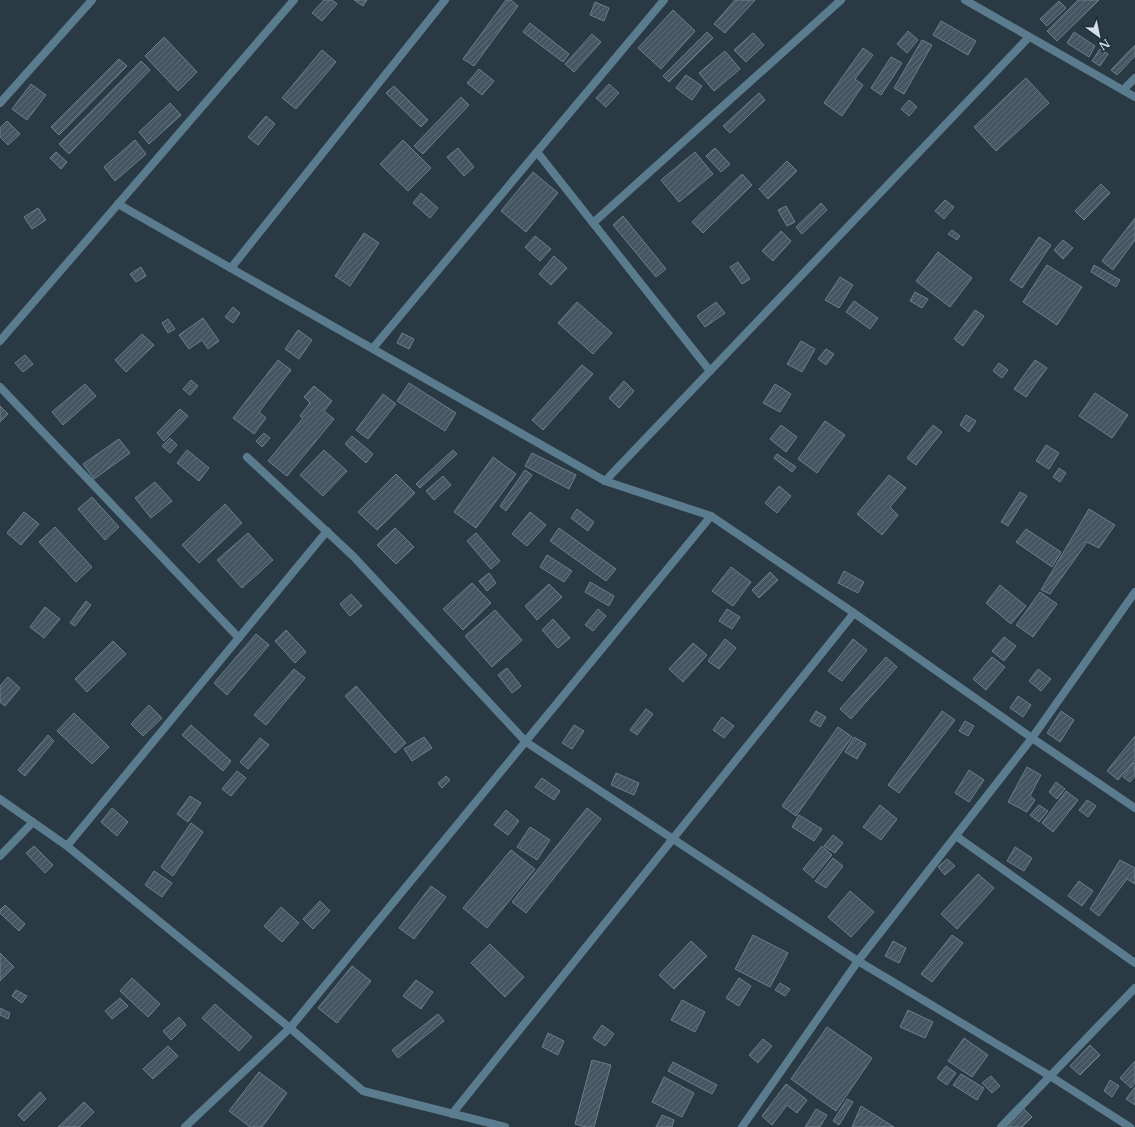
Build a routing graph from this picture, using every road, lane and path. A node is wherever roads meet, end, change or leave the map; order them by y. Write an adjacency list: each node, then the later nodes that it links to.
1 (92, 0): 11 (street)
2 (294, 0): 13 (street)
3 (445, 0): 15 (street)
4 (664, 0): 12 (street)
5 (841, 0): 14 (street)
6 (965, 0): 7 (street)
7 (1029, 37): 9 (street); 18 (street)
8 (1135, 78): 9 (street)
9 (1123, 90): 10 (street)
10 (1135, 97)
11 (0, 103)
12 (537, 152): 14 (street); 17 (street)
13 (118, 204): 15 (street); 16 (street)
14 (593, 223): 18 (street)
15 (231, 268): 17 (street)
16 (0, 340)
17 (373, 348): 21 (street)
18 (710, 371): 21 (street)
19 (0, 387): 26 (street)
20 (247, 457): 23 (street)
21 (606, 481): 22 (street)
22 (712, 516): 25 (street); 28 (street)
23 (327, 531): 26 (street); 28 (street)
24 (1135, 592): 27 (street)
25 (854, 613): 27 (street); 33 (street)
26 (239, 638): 34 (street)
27 (1032, 738): 30 (street); 32 (street)
28 (526, 742): 33 (street); 39 (street)
29 (0, 799): 31 (street)
30 (1135, 808)
31 (33, 822): 34 (street); 35 (street)
32 (956, 836): 36 (street); 37 (street)
33 (673, 838): 36 (street); 41 (street)
34 (67, 846): 39 (street)
35 (0, 856)
36 (858, 961): 40 (street); 44 (street)
37 (1135, 963)
38 (1135, 988): 40 (street)
39 (290, 1028): 41 (street); 42 (street)
40 (1050, 1076): 45 (street); 46 (street)
41 (452, 1114): 43 (street)
42 (185, 1127)
43 (505, 1127)
44 (742, 1127)
45 (1001, 1127)
46 (1130, 1127)

